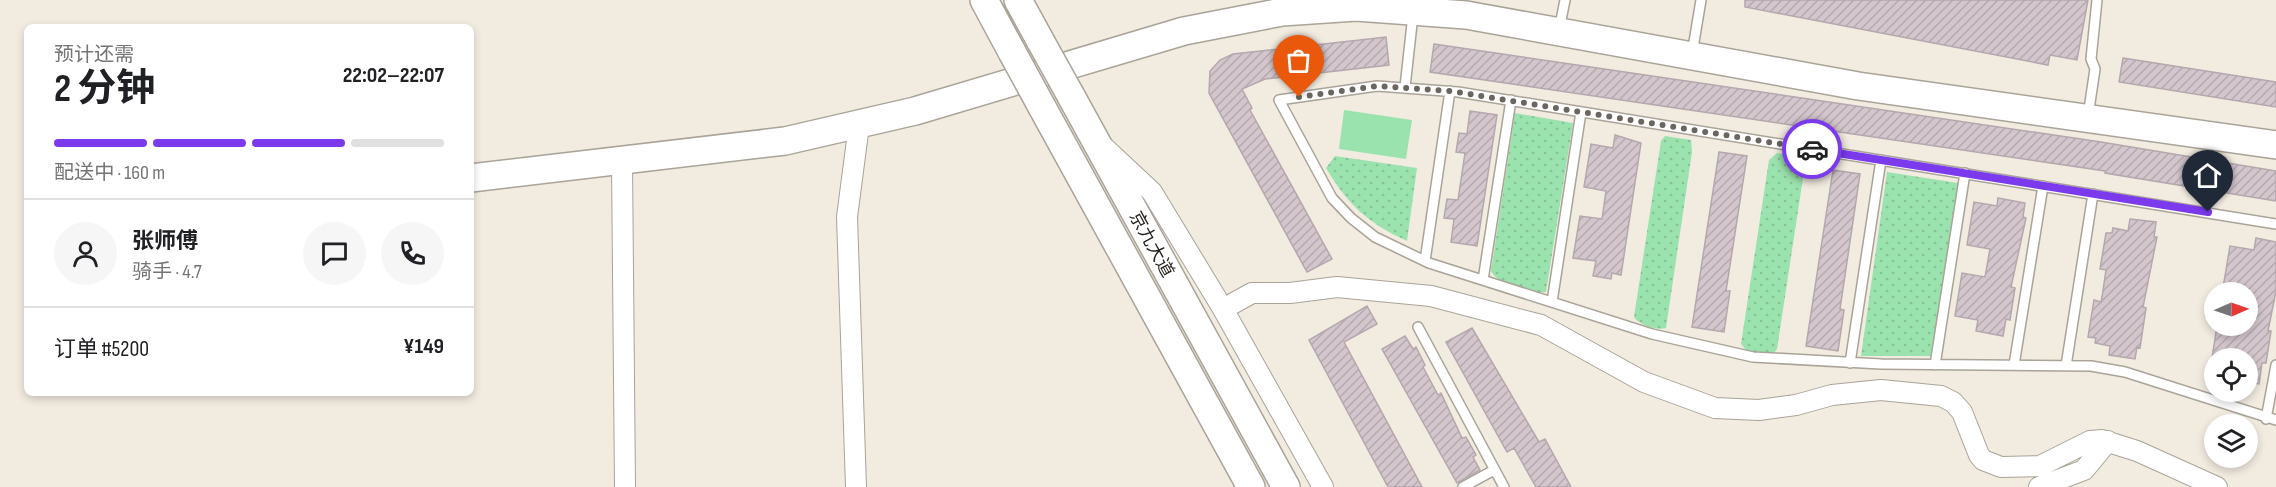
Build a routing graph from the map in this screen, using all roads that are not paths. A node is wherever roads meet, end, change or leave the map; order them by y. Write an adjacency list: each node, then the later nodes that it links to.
1 (984, 0): 40 (street, 京九大道, bridge)
2 (1018, 0): 16 (street, 京九大道, bridge)
3 (1565, 0): 8 (lane)
4 (1701, 0): 9 (lane)
5 (2097, 0): 14 (lane)
6 (1381, 4): 7 (street); 15 (street)
7 (1414, 9): 8 (street); 10 (lane)
8 (1559, 32): 9 (street)
9 (1691, 56): 14 (street)
10 (1405, 87): 11 (lane); 25 (lane)
11 (1450, 91): 12 (lane); 25 (lane)
12 (1510, 100): 13 (lane); 26 (lane)
13 (1581, 112): 18 (lane); 27 (lane)
14 (2088, 118): 17 (street)
15 (859, 125): 19 (street); 39 (street)
16 (1092, 136): 28 (street); 41 (street, 京九大道)
17 (2276, 145)
18 (1881, 160): 20 (lane); 30 (lane)
19 (622, 162): 21 (street); 38 (street)
20 (1965, 173): 22 (lane); 31 (lane)
21 (474, 178)
22 (2043, 186): 23 (lane); 32 (lane)
23 (2093, 194): 24 (lane); 34 (lane)
24 (2276, 224)
25 (1425, 261): 26 (lane)
26 (1483, 280): 27 (lane)
27 (1552, 302): 30 (lane)
28 (1223, 309): 36 (street); 42 (street)
29 (1418, 327): 37 (lane)
30 (1850, 363): 31 (lane)
31 (1935, 364): 32 (lane)
32 (2014, 365): 34 (lane)
33 (2276, 365): 35 (lane)
34 (2066, 366): 35 (lane)
35 (2271, 419)
36 (2108, 441): 45 (street); 46 (street)
37 (1494, 470): 43 (lane); 44 (lane)
38 (625, 487)
39 (856, 487)
40 (1251, 487)
41 (1286, 487)
42 (1323, 487)
43 (1463, 487)
44 (1504, 487)
45 (2039, 487)
46 (2217, 487)

